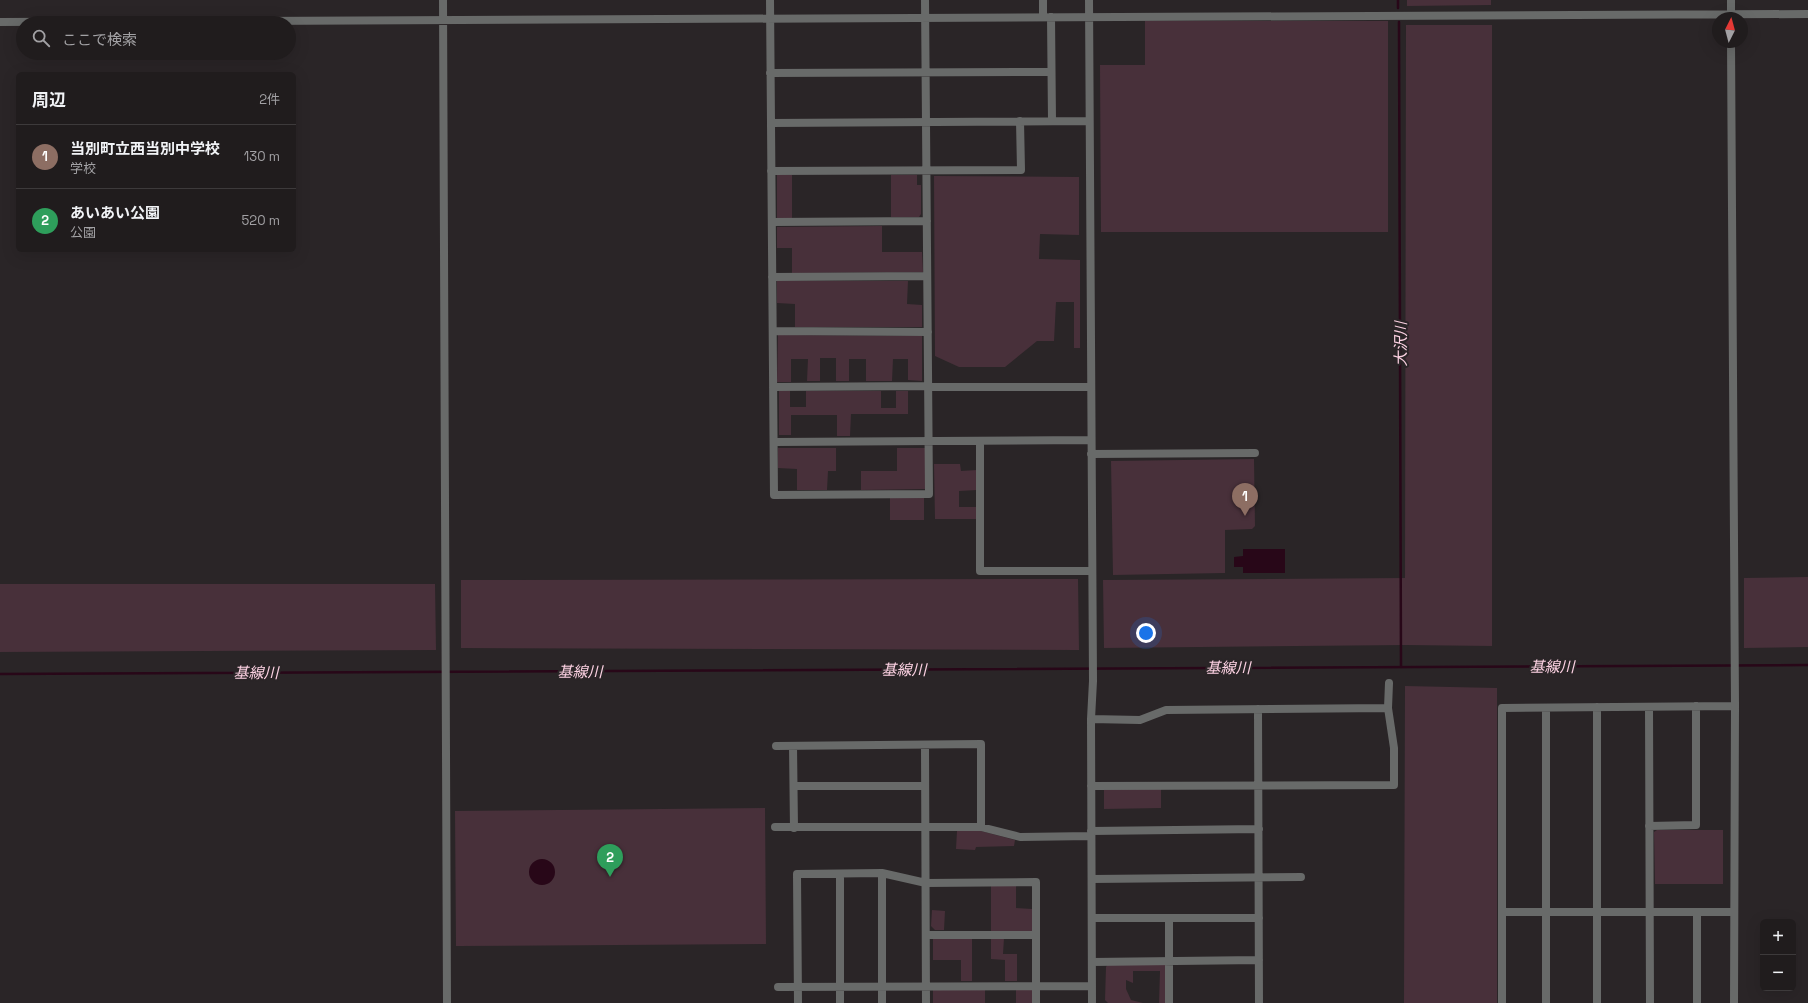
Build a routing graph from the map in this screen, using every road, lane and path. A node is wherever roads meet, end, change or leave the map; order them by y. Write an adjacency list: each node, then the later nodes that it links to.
1 (443, 0): 15 (street)
2 (770, 0): 14 (street)
3 (925, 0): 11 (street)
4 (1043, 0): 12 (street)
5 (1089, 0): 13 (street)
6 (1731, 0): 7 (street)
7 (1731, 12)
8 (1808, 14): 10 (street)
9 (1712, 16): 13 (street)
10 (1748, 16)
11 (926, 17): 12 (street); 14 (street); 22 (street)
12 (1047, 17): 13 (street); 20 (street)
13 (1089, 17): 25 (street)
14 (770, 18): 15 (street); 21 (street)
15 (444, 19): 16 (street); 96 (street)
16 (296, 20)
17 (0, 22): 18 (street)
18 (16, 22)
19 (1731, 48): 48 (street)
20 (1051, 72): 22 (street); 24 (street)
21 (770, 73): 22 (street); 27 (street)
22 (926, 73): 26 (street)
23 (1020, 121): 24 (street); 26 (street); 28 (street)
24 (1052, 121): 25 (street)
25 (1089, 121): 38 (street)
26 (926, 122): 27 (street); 28 (street)
27 (771, 123): 29 (street)
28 (926, 170): 29 (street); 30 (street)
29 (771, 171): 31 (street)
30 (927, 221): 31 (street); 32 (street)
31 (772, 222): 33 (street)
32 (927, 276): 33 (street); 35 (street)
33 (772, 277): 34 (street)
34 (773, 331): 35 (street); 37 (street)
35 (928, 332): 36 (street)
36 (928, 386): 37 (street); 38 (street); 40 (street)
37 (773, 387): 42 (street)
38 (1090, 387): 39 (street)
39 (1090, 440): 41 (street); 44 (street)
40 (928, 441): 41 (street); 42 (street); 42 (street)
41 (980, 441): 45 (street)
42 (774, 442)
43 (1255, 453): 44 (street)
44 (1090, 454): 45 (street)
45 (1091, 570): 54 (street)
46 (1389, 684): 51 (street)
47 (1696, 706): 48 (street); 50 (street); 62 (street)
48 (1735, 706): 80 (street)
49 (1597, 707): 50 (street); 52 (street); 77 (street)
50 (1648, 707): 62 (street)
51 (1388, 708): 53 (street); 58 (street)
52 (1546, 708): 75 (street); 76 (street)
53 (1258, 709): 54 (street); 58 (street)
54 (1091, 719): 61 (street)
55 (925, 745): 57 (street); 60 (street); 65 (street)
56 (776, 746): 57 (street)
57 (793, 746): 59 (street)
58 (1259, 785): 61 (street); 67 (street)
59 (794, 786): 60 (street); 66 (street)
60 (925, 786): 64 (street)
61 (1091, 786): 68 (street)
62 (1649, 826): 78 (street)
63 (775, 827): 66 (street)
64 (926, 827): 65 (street); 66 (street); 74 (street)
65 (981, 827): 68 (street)
66 (794, 828)
67 (1259, 829): 68 (street); 72 (street)
68 (1092, 833): 73 (street)
69 (882, 873): 70 (street); 74 (street); 91 (street)
70 (840, 874): 89 (street); 90 (street)
71 (1301, 877): 72 (street)
72 (1259, 878): 73 (street); 83 (street)
73 (1092, 879): 81 (street)
74 (926, 883): 84 (street); 85 (street)
75 (1502, 912): 76 (street); 105 (street)
76 (1546, 912): 77 (street); 106 (street)
77 (1597, 912): 78 (street); 107 (street)
78 (1649, 912): 79 (street); 108 (street)
79 (1697, 912): 80 (street); 109 (street)
80 (1734, 912): 110 (street)
81 (1092, 918): 82 (street); 88 (street)
82 (1169, 918): 83 (street); 87 (street)
83 (1259, 918): 86 (street)
84 (926, 935): 85 (street); 92 (street)
85 (1036, 935): 93 (street)
86 (1259, 960): 87 (street); 104 (street)
87 (1169, 961): 88 (street); 103 (street)
88 (1092, 962): 94 (street)
89 (798, 986): 90 (street); 95 (street); 97 (street)
90 (840, 986): 91 (street); 98 (street)
91 (882, 986): 92 (street); 99 (street)
92 (926, 986): 93 (street); 100 (street)
93 (1036, 986): 94 (street); 101 (street)
94 (1092, 986): 102 (street)
95 (778, 987)
96 (448, 1003)
97 (798, 1003)
98 (840, 1003)
99 (882, 1003)
100 (926, 1003)
101 (1036, 1003)
102 (1092, 1003)
103 (1169, 1003)
104 (1259, 1003)
105 (1502, 1003)
106 (1546, 1003)
107 (1598, 1003)
108 (1650, 1003)
109 (1697, 1003)
110 (1734, 1003)

